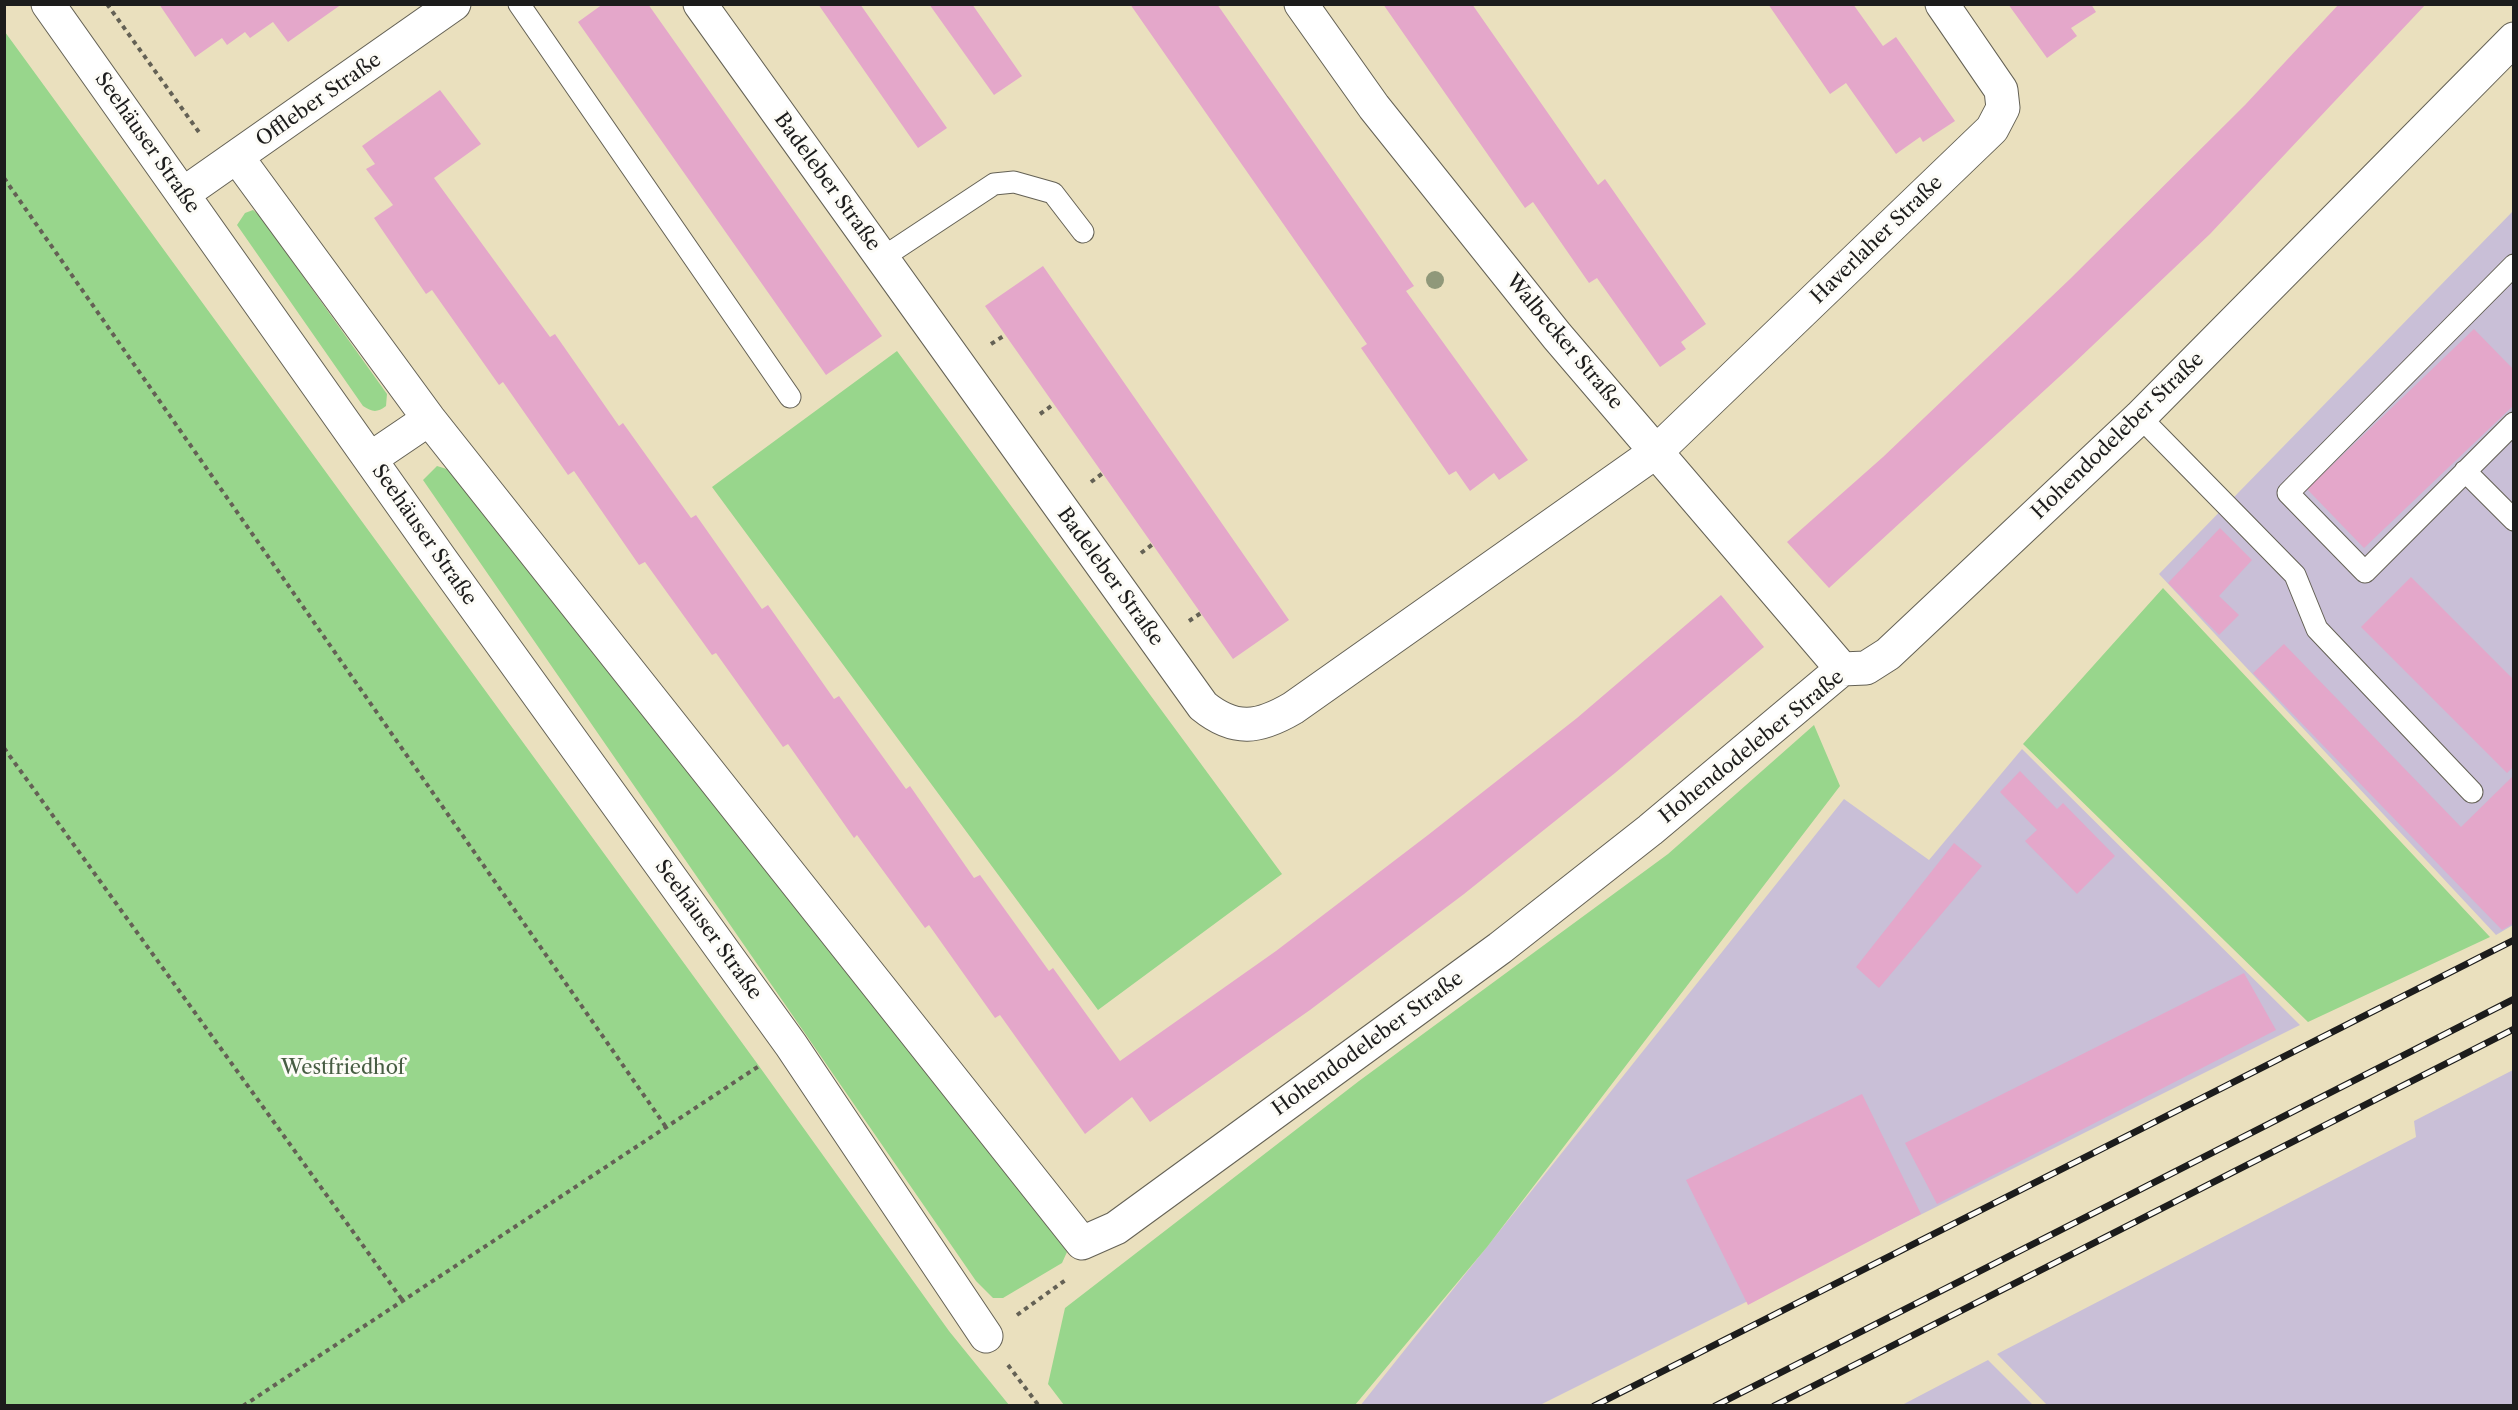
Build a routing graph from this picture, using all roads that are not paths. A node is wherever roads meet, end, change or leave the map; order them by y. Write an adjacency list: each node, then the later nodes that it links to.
1 (48, 4): 9 (street, Seehäuser Straße)
2 (454, 4): 8 (street, Offleber Straße)
3 (519, 4): 13 (lane)
4 (700, 4): 11 (street, Badeleber Straße)
5 (1301, 4): 17 (street, Walbecker Straße)
6 (1942, 4): 17 (street, Haverlaher Straße)
7 (2514, 39): 14 (street, Hohendodeleber Straße)
8 (237, 157): 9 (street, Offleber Straße); 15 (street)
9 (183, 194): 18 (street, Seehäuser Straße)
10 (1083, 232): 11 (lane)
11 (882, 258): 17 (street, Badeleber Straße)
12 (2514, 265): 19 (lane)
13 (790, 397)
14 (2140, 417): 21 (street, Hohendodeleber Straße); 22 (lane)
15 (429, 419): 18 (street, Seehäuser Straße); 21 (street, Hohendodeleber Straße)
16 (2514, 423): 19 (lane)
17 (1657, 452): 21 (street, Walbecker Straße)
18 (370, 459): 23 (street, Seehäuser Straße)
19 (2465, 471): 20 (lane)
20 (2514, 520)
21 (1842, 669)
22 (2472, 792)
23 (986, 1336)

